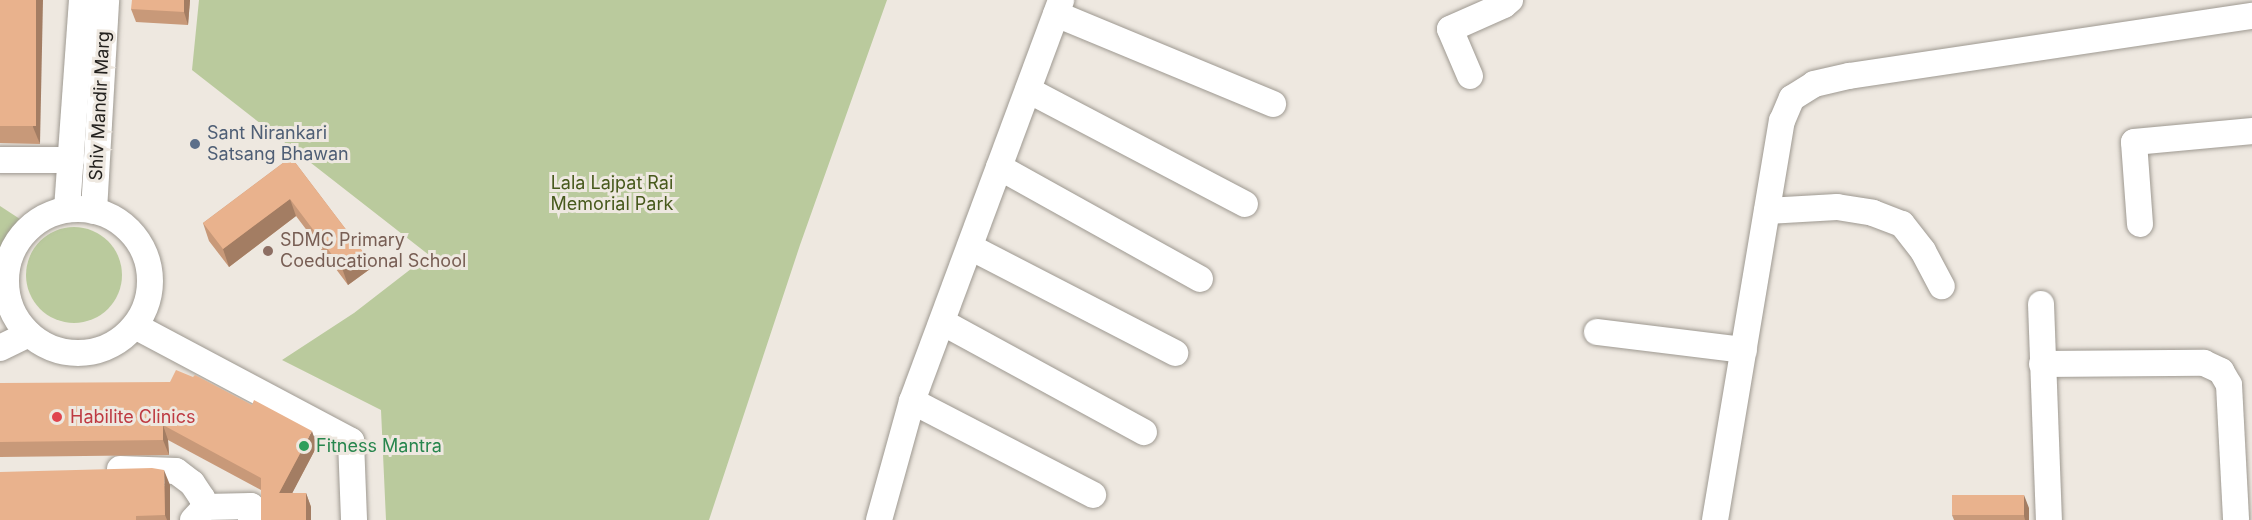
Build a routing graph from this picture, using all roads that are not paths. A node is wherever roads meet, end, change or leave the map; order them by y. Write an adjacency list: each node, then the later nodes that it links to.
1 (82, 0): 11 (street, Shiv Mandir Marg)
2 (106, 0): 15 (street, Shiv Mandir Marg)
3 (1510, 0): 6 (street)
4 (1058, 7): 7 (street); 8 (street)
5 (2252, 16): 16 (street)
6 (1470, 76)
7 (1028, 90): 12 (street); 13 (street)
8 (1273, 104)
9 (2252, 131): 17 (street)
10 (0, 160): 11 (street)
11 (70, 160): 14 (street, Shiv Mandir Marg)
12 (999, 167): 18 (street); 19 (street)
13 (1245, 204)
14 (67, 209): 15 (street); 21 (street)
15 (94, 211): 24 (street)
16 (1767, 211): 20 (street); 28 (street)
17 (2140, 224)
18 (970, 247): 23 (street); 29 (street)
19 (1200, 279)
20 (1942, 286)
21 (4, 302): 26 (street)
22 (2041, 304): 30 (street)
23 (942, 322): 31 (street); 32 (street)
24 (135, 326): 26 (street); 38 (street)
25 (1597, 332): 28 (street)
26 (29, 334): 27 (street)
27 (0, 348)
28 (1744, 350): 39 (street)
29 (1175, 353)
30 (2042, 364): 40 (street); 41 (street)
31 (912, 401): 34 (street); 36 (street)
32 (1144, 432)
33 (101, 470): 35 (street)
34 (1094, 495)
35 (199, 513): 37 (street)
36 (884, 519)
37 (251, 520)
38 (354, 520)
39 (1715, 520)
40 (2049, 520)
41 (2236, 520)

